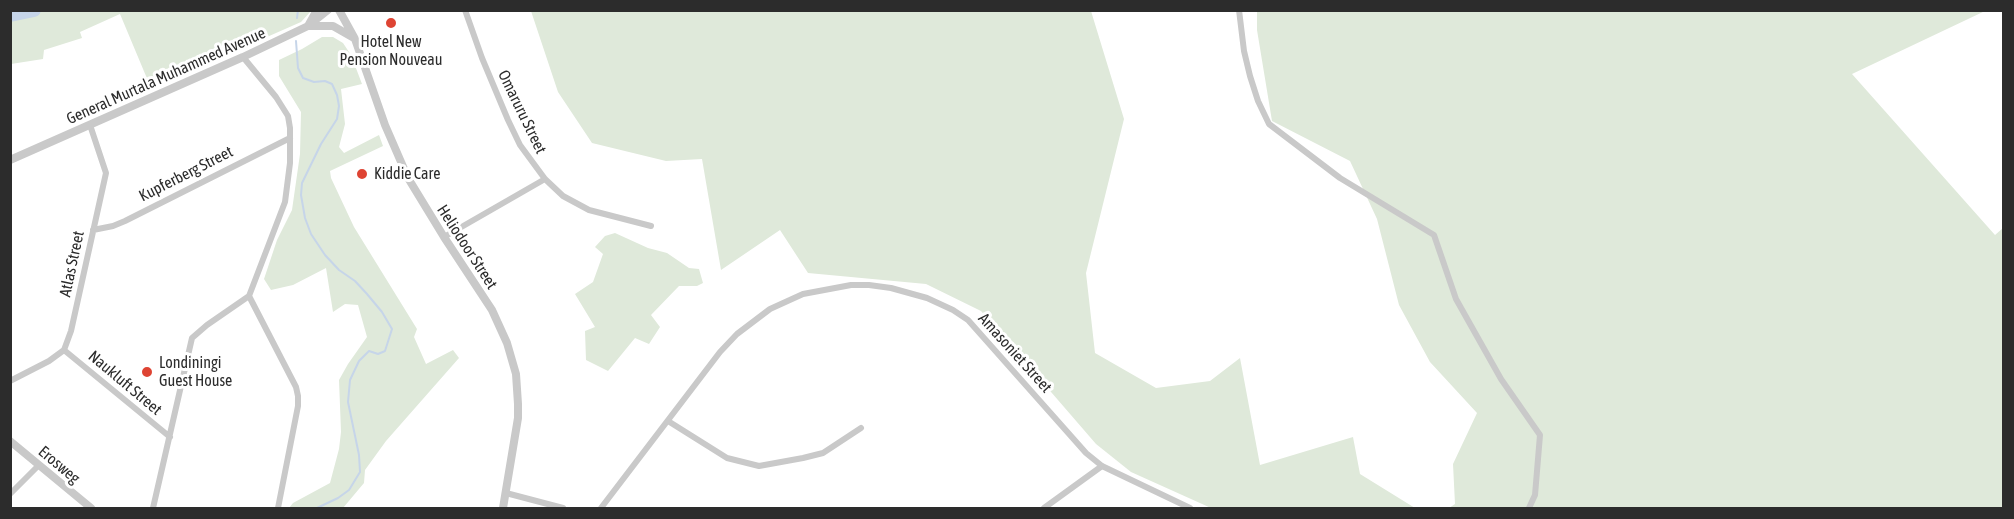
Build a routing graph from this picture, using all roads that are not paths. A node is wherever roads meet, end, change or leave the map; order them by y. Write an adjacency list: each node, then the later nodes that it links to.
1 (317, 10): 6 (street)
2 (328, 10): 6 (street, General Murtala Muhammed Avenue)
3 (339, 10): 7 (street, Heliodoor Street)
4 (465, 10): 12 (street, Omaruru Street)
5 (1239, 10): 35 (street)
6 (308, 27): 7 (street); 8 (street, General Murtala Muhammed Avenue)
7 (355, 39): 15 (street, Heliodoor Street)
8 (243, 57): 9 (street, General Murtala Muhammed Avenue); 10 (street)
9 (90, 125): 11 (street, General Murtala Muhammed Avenue); 14 (street, Atlas Street)
10 (290, 138): 14 (street, Kupferberg Street); 16 (street)
11 (10, 160)
12 (545, 179): 13 (street, Omaruru Street); 15 (street)
13 (651, 226)
14 (93, 230): 17 (street, Atlas Street)
15 (444, 237): 25 (street, Heliodoor Street)
16 (249, 297): 21 (street); 29 (street)
17 (64, 350): 18 (street); 21 (street, Naukluft Street)
18 (10, 381)
19 (668, 421): 20 (street); 24 (street, Amasoniet Street); 32 (street, Amasoniet Street)
20 (861, 428)
21 (170, 437): 28 (street)
22 (10, 441): 23 (street, Erosweg)
23 (38, 466): 26 (street); 27 (street, Erosweg)
24 (1102, 466): 33 (street); 34 (street, Amasoniet Street)
25 (506, 493): 30 (street, Heliodoor Street); 31 (street)
26 (10, 495)
27 (91, 508)
28 (153, 508)
29 (278, 508)
30 (503, 508)
31 (563, 508)
32 (601, 508)
33 (1044, 508)
34 (1190, 508)
35 (1529, 508)

